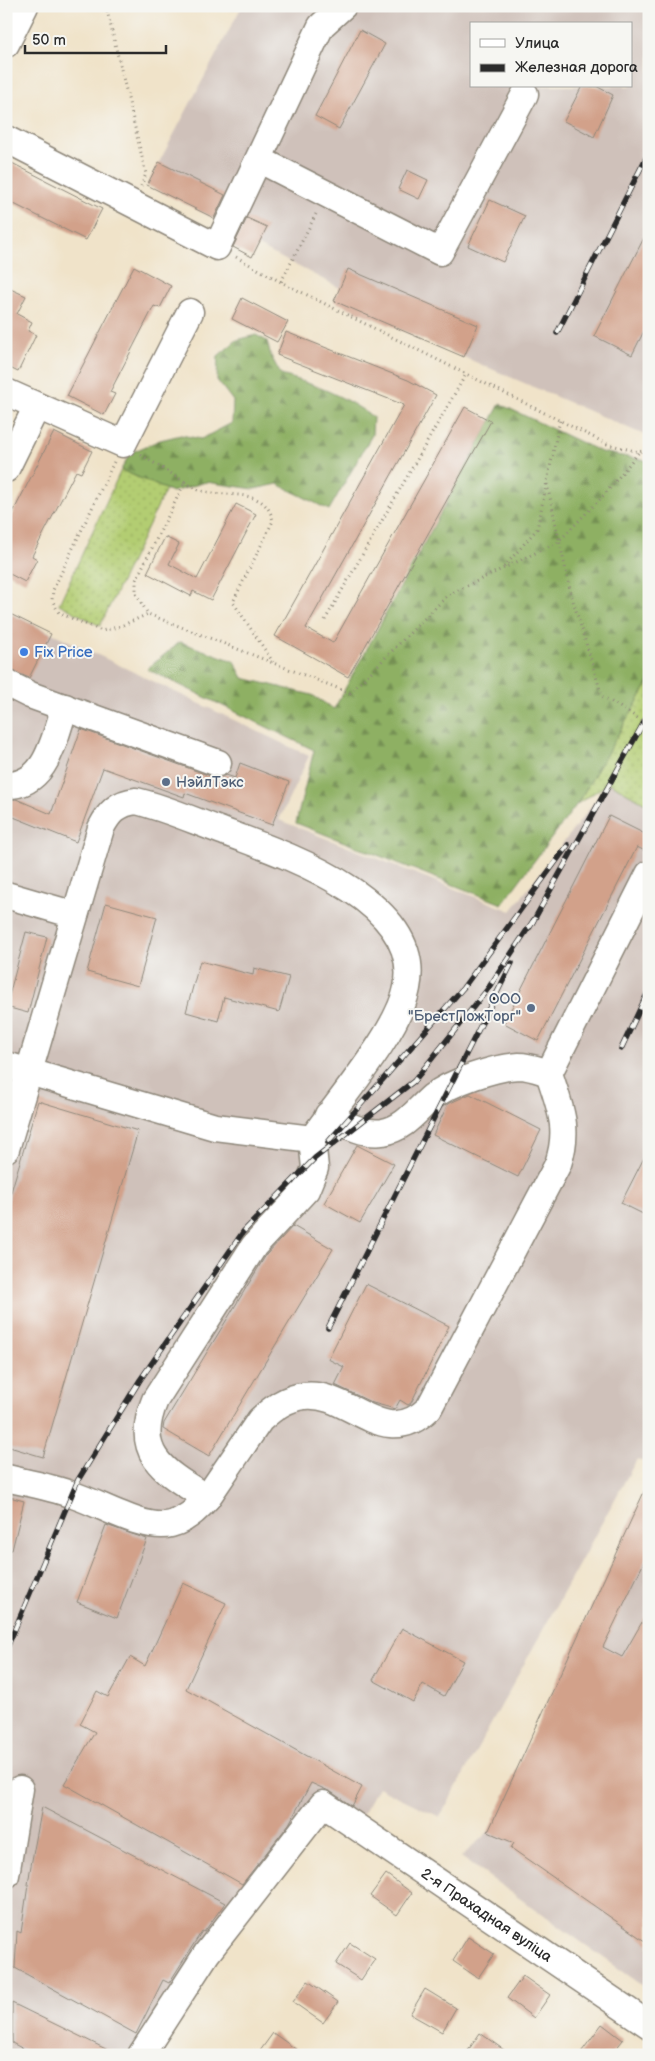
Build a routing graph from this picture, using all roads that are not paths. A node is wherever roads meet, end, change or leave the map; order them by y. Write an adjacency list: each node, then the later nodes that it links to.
1 (25, 6): 3 (street)
2 (343, 6): 6 (street)
3 (6, 44)
4 (525, 94): 6 (street)
5 (6, 139): 6 (street)
6 (260, 160)
7 (190, 312): 9 (street)
8 (6, 392): 9 (street)
9 (37, 406): 10 (street)
10 (6, 469)
11 (6, 683): 12 (street)
12 (65, 707): 13 (street); 14 (street)
13 (218, 763)
14 (6, 786)
15 (649, 874): 19 (street)
16 (6, 895): 17 (street)
17 (74, 914): 18 (street); 20 (street)
18 (18, 1068): 21 (street); 22 (street)
19 (549, 1073): 20 (street); 24 (street)
20 (328, 1115): 21 (street)
21 (312, 1139): 24 (street)
22 (6, 1149)
23 (6, 1478): 24 (street)
24 (208, 1498)
25 (20, 1789): 26 (street)
26 (6, 1874)
27 (649, 2025): 28 (street, 2-я Прахадная вуліца)
28 (141, 2055)

